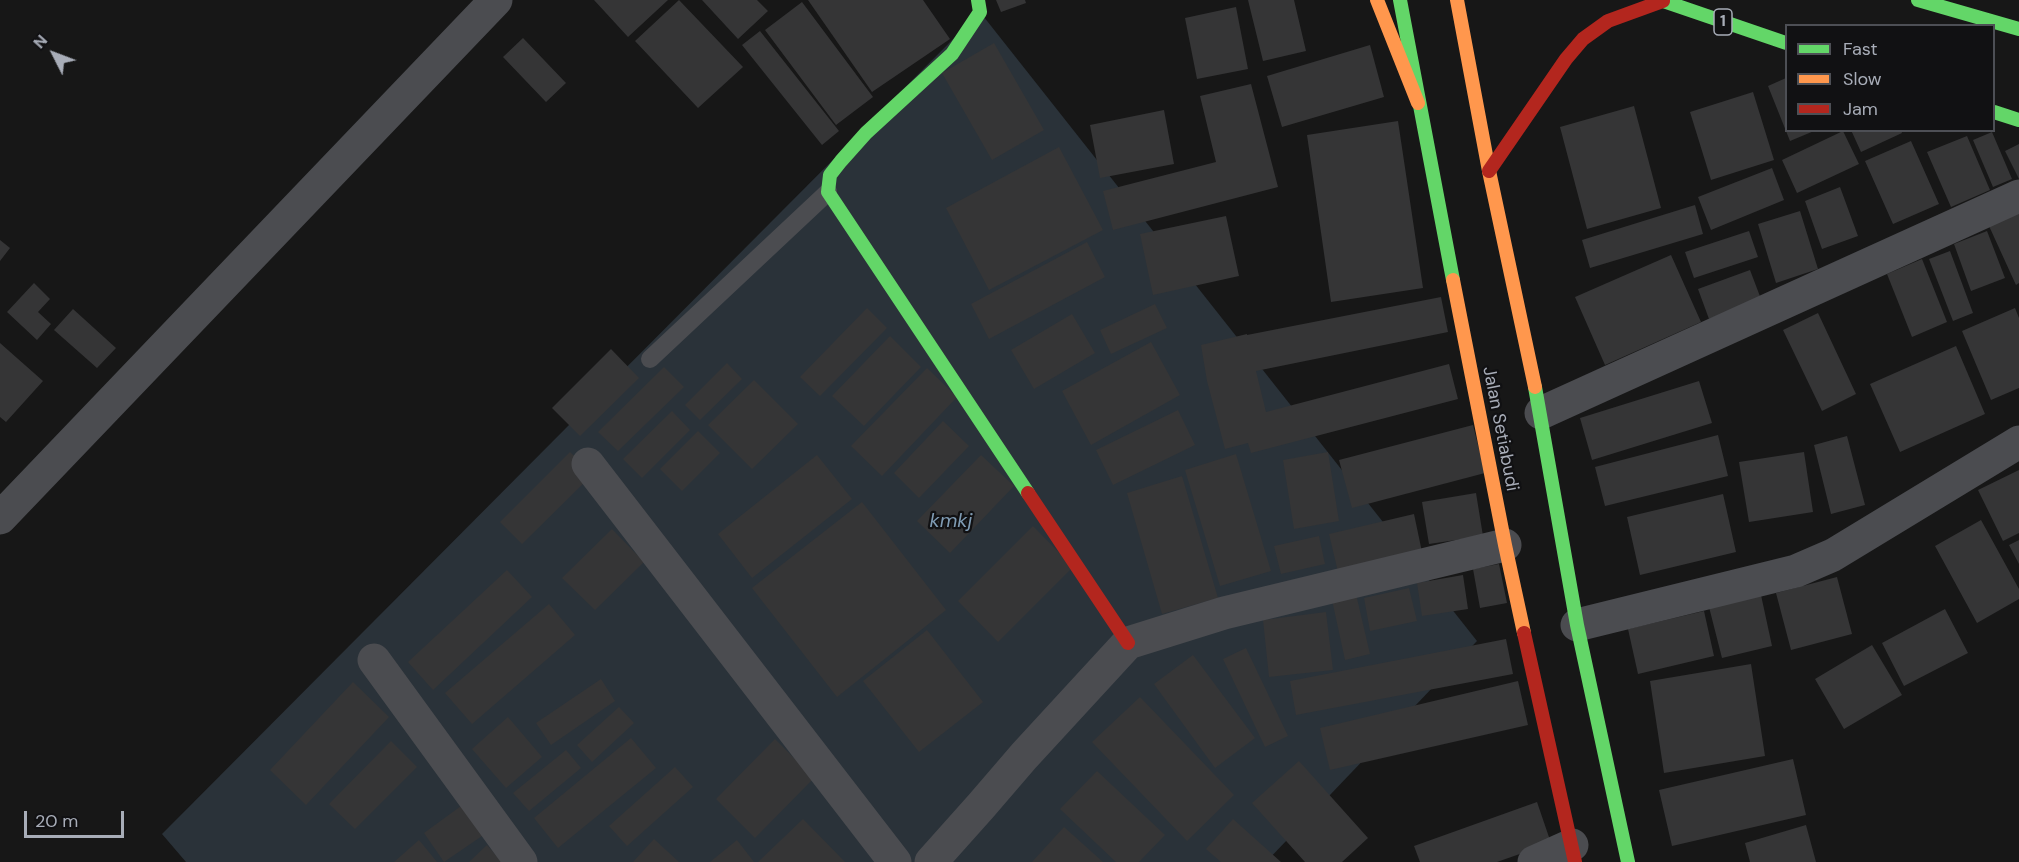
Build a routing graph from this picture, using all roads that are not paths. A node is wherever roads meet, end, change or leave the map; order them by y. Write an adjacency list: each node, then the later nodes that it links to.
1 (496, 0): 20 (street)
2 (978, 0): 14 (main road)
3 (1377, 0): 10 (main road)
4 (1400, 0): 10 (main road, Jalan Setiabudi)
5 (1457, 0): 13 (main road)
6 (1661, 0): 9 (main road, 1); 13 (main road)
7 (1918, 0): 8 (main road)
8 (2019, 29)
9 (1785, 44)
10 (1418, 103): 21 (main road, Jalan Setiabudi)
11 (1995, 112): 12 (main road)
12 (2019, 120)
13 (1489, 171): 17 (main road)
14 (828, 192): 16 (lane); 23 (main road)
15 (2019, 196): 17 (street)
16 (650, 359)
17 (1540, 413): 22 (main road)
18 (2019, 442): 22 (street)
19 (588, 464): 27 (street)
20 (0, 518)
21 (1505, 545): 23 (street); 25 (main road, Jalan Setiabudi)
22 (1577, 625): 30 (main road)
23 (1128, 643): 28 (street)
24 (374, 660): 26 (street)
25 (1574, 854): 29 (street)
26 (521, 862)
27 (895, 862)
28 (932, 862)
29 (1534, 862)
30 (1628, 862)

